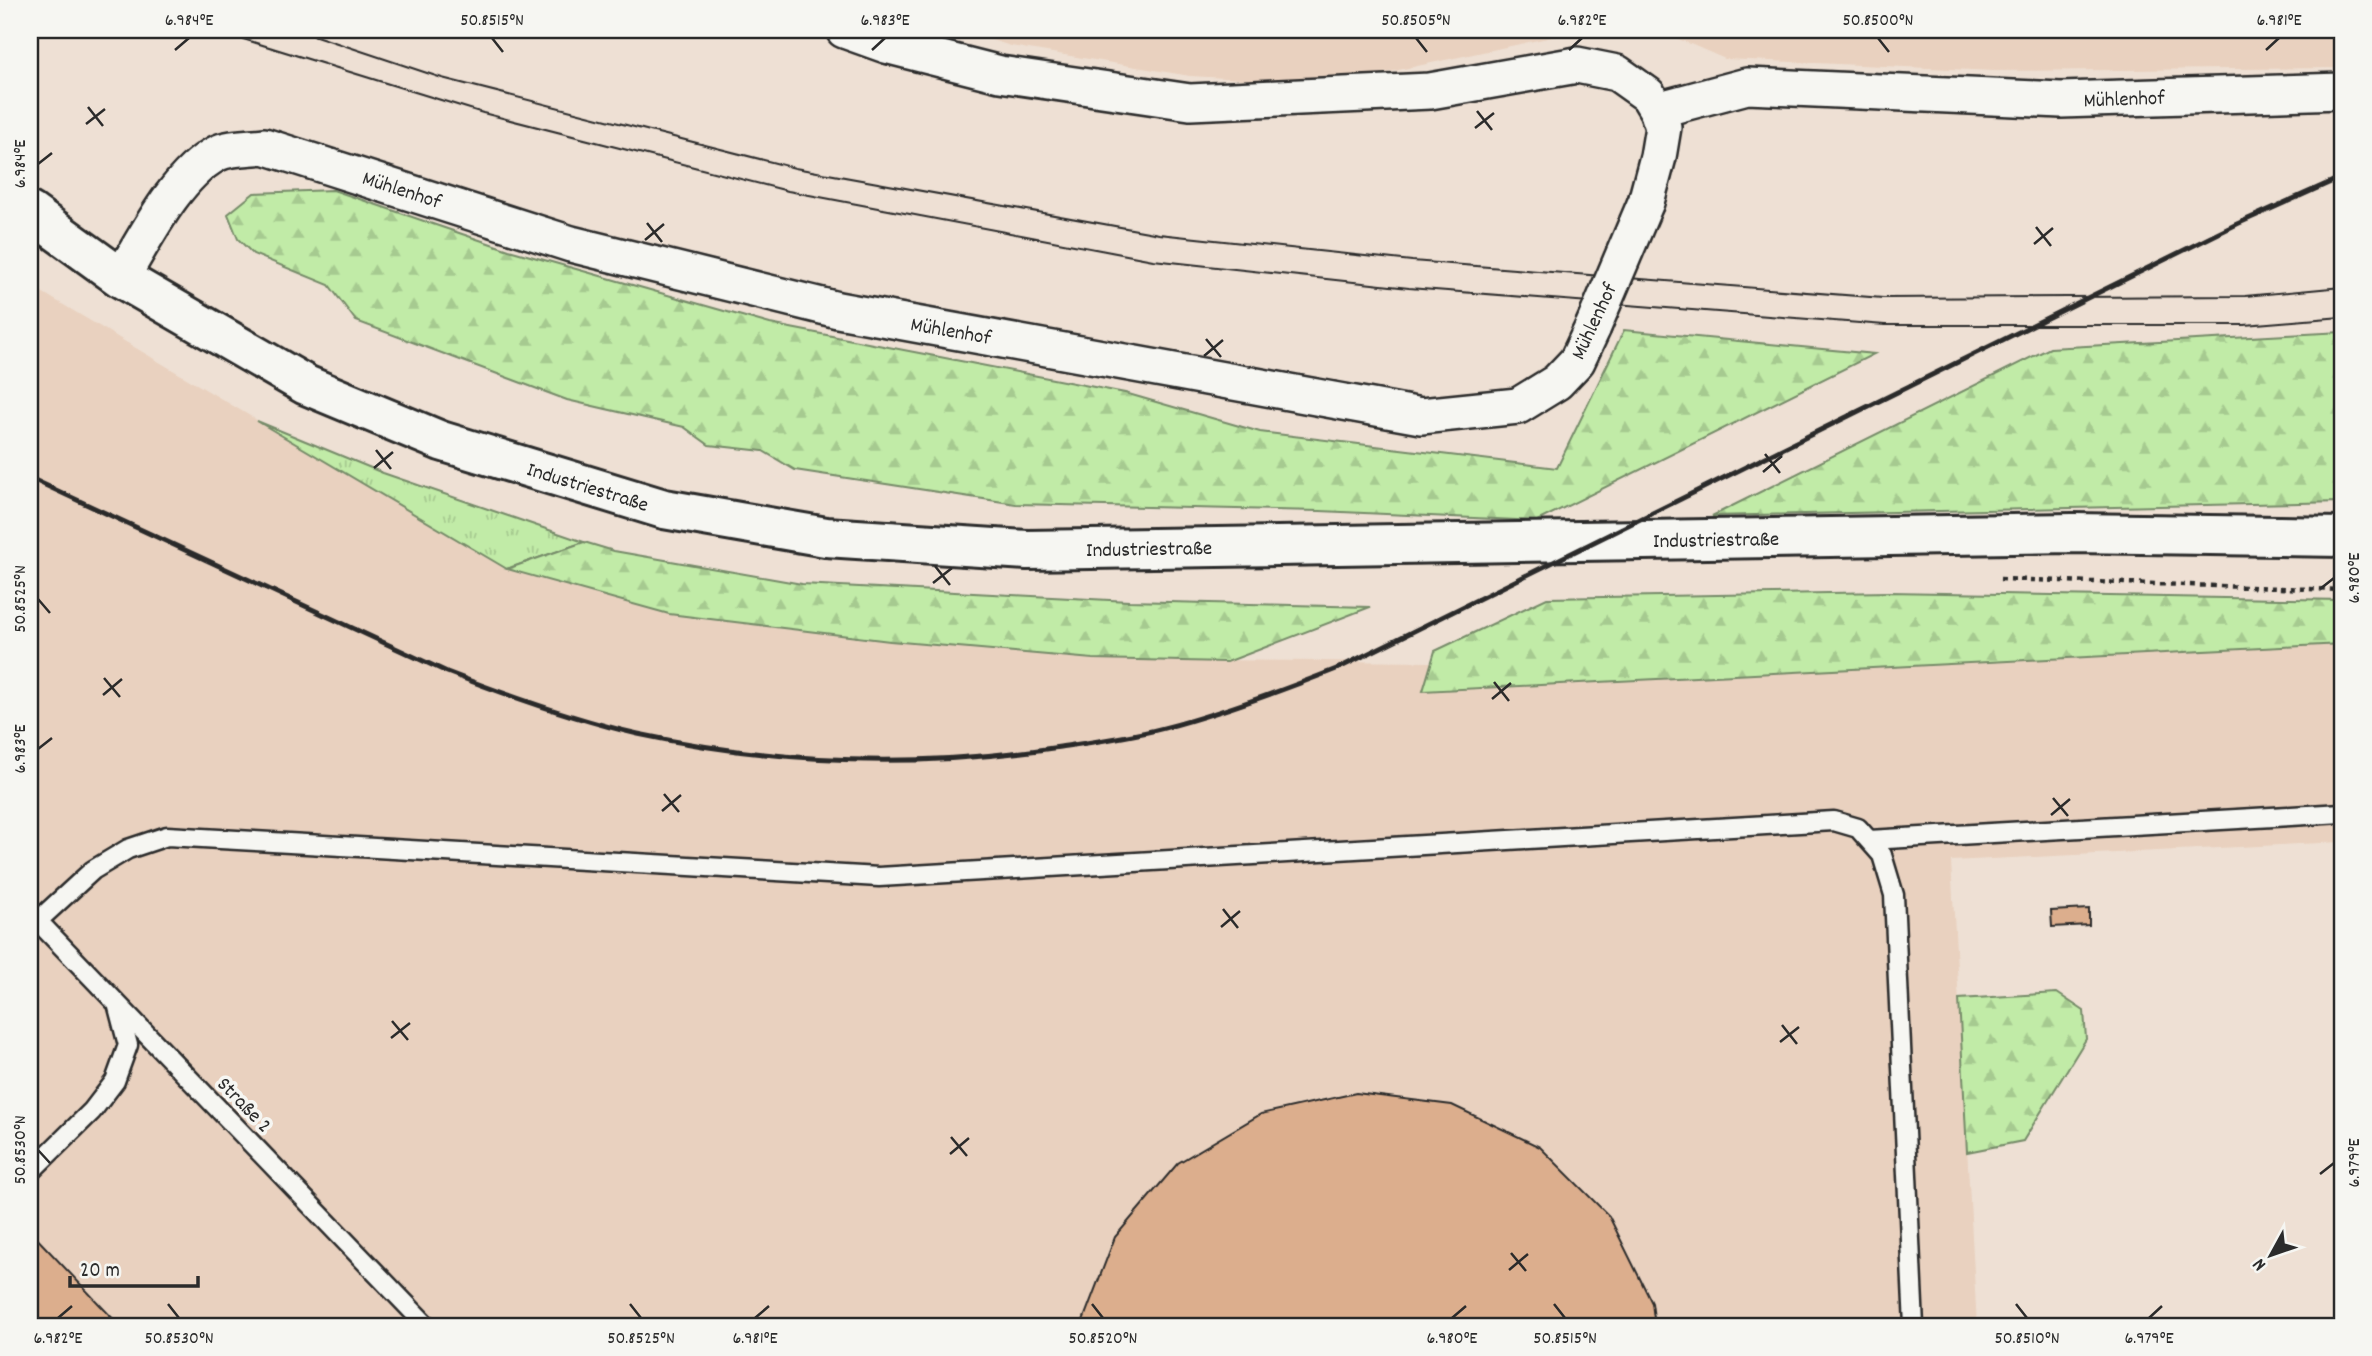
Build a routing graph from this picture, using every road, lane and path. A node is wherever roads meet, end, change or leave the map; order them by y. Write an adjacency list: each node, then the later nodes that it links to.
1 (844, 30): 2 (street)
2 (889, 38): 4 (street)
3 (2342, 91): 4 (street, Mühlenhof)
4 (1657, 110): 6 (street, Mühlenhof, bridge)
5 (30, 212): 6 (main road, Industriestraße)
6 (121, 278): 7 (main road, Industriestraße)
7 (2342, 537)
8 (2342, 813): 9 (lane)
9 (1869, 840): 10 (lane); 14 (lane)
10 (32, 921): 11 (lane, Straße 2)
11 (117, 1004): 12 (lane); 13 (lane, Straße 2)
12 (30, 1172)
13 (427, 1326)
14 (1914, 1326)

